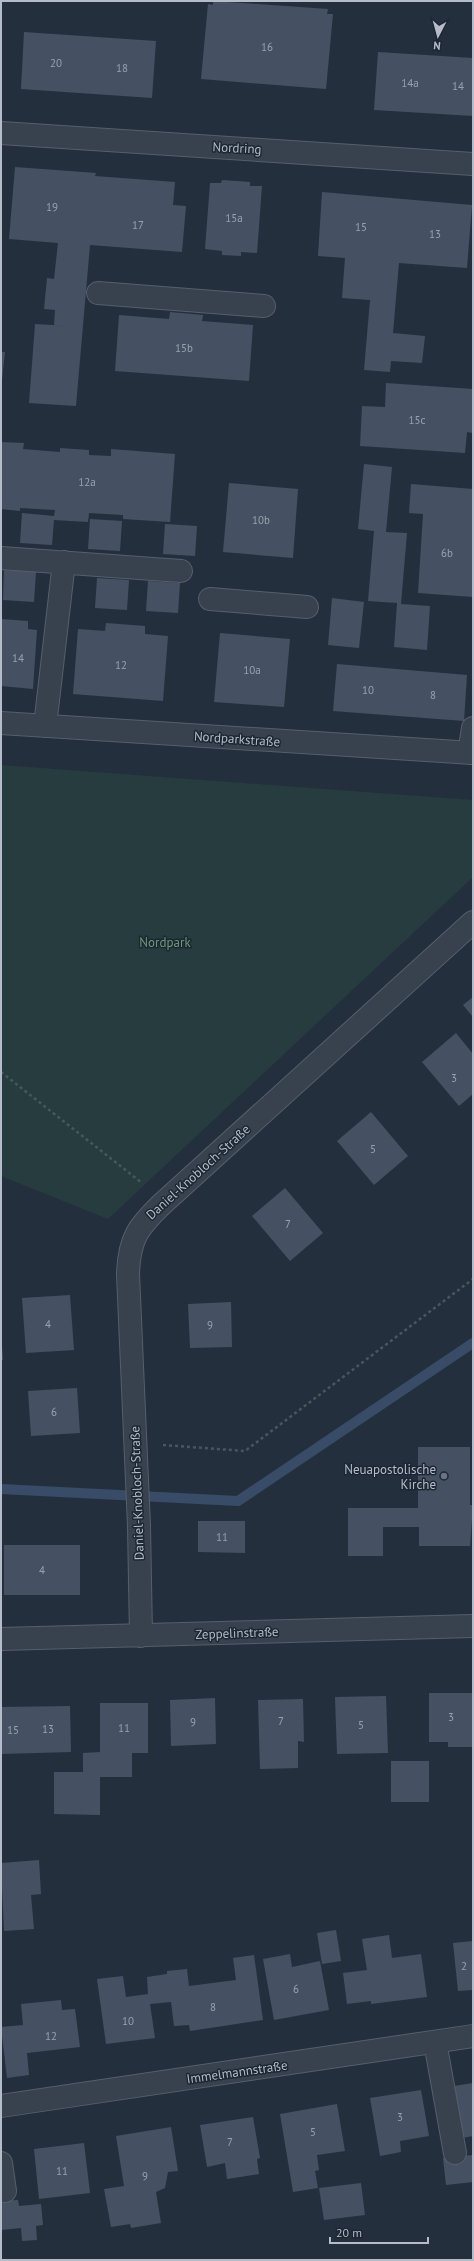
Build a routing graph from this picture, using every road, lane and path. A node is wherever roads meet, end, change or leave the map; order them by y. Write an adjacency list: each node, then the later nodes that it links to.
1 (1, 133): 2 (street, Nordring)
2 (473, 164)
3 (98, 293): 4 (street)
4 (264, 306)
5 (1, 558): 6 (street)
6 (64, 562): 7 (street); 11 (street)
7 (181, 571)
8 (210, 598): 9 (street)
9 (306, 606)
10 (1, 723): 11 (street, Nordparkstraße)
11 (45, 726): 13 (street, Nordparkstraße)
12 (473, 728): 13 (street)
13 (471, 753)
14 (473, 922): 16 (street, Daniel-Knobloch-Straße)
15 (1, 1072): 16 (path)
16 (162, 1204): 18 (street, Daniel-Knobloch-Straße)
17 (473, 1279): 18 (path)
18 (136, 1452): 20 (street, Daniel-Knobloch-Straße)
19 (473, 1626): 20 (street, Zeppelinstraße)
20 (141, 1636): 21 (street, Zeppelinstraße)
21 (1, 1639)
22 (473, 2036): 23 (street, Immelmannstraße)
23 (435, 2042): 24 (street, Immelmannstraße); 25 (street)
24 (1, 2106)
25 (455, 2153)
26 (1, 2163): 27 (street)
27 (5, 2191)

